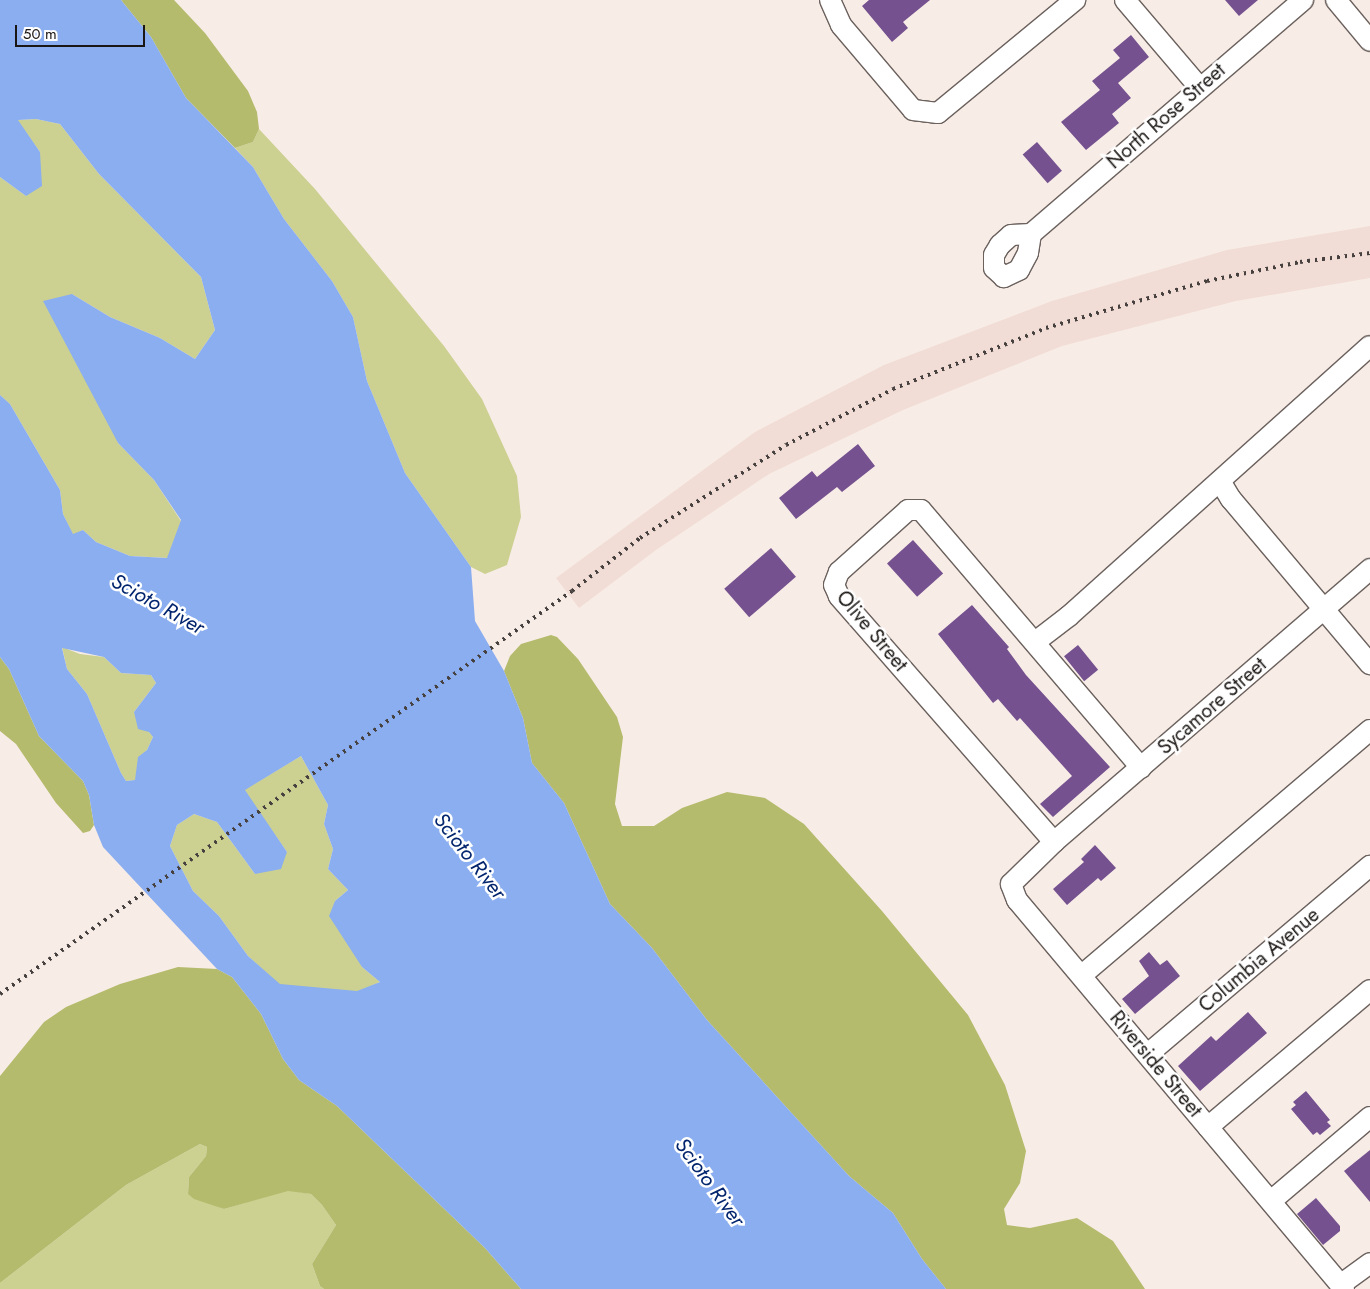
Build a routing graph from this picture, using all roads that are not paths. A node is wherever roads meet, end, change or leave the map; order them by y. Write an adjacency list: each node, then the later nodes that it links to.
1 (830, 0): 2 (street)
2 (1075, 0)
3 (1125, 0): 7 (street)
4 (1304, 0): 7 (street, North Rose Street)
5 (1336, 0): 6 (street)
6 (1370, 41)
7 (1199, 87): 8 (street, North Rose Street)
8 (1031, 234)
9 (1370, 346): 10 (street)
10 (1220, 481): 12 (street); 13 (street)
11 (1370, 569): 12 (street, Sycamore Street)
12 (1323, 609): 14 (street); 16 (street, Sycamore Street)
13 (1035, 642): 16 (street, Olive Street); 17 (street, Olive Street)
14 (1370, 664)
15 (1370, 730): 19 (street)
16 (1141, 768): 17 (street, Sycamore Street)
17 (1054, 842): 19 (street, Riverside Street)
18 (1370, 866): 21 (street, Columbia Avenue)
19 (1082, 975): 21 (street, Riverside Street)
20 (1370, 990): 23 (street)
21 (1148, 1054): 23 (street, Riverside Street)
22 (1370, 1117): 24 (street)
23 (1208, 1127): 24 (street, Riverside Street)
24 (1271, 1201): 26 (street, Riverside Street)
25 (1370, 1263): 26 (street)
26 (1342, 1287)

